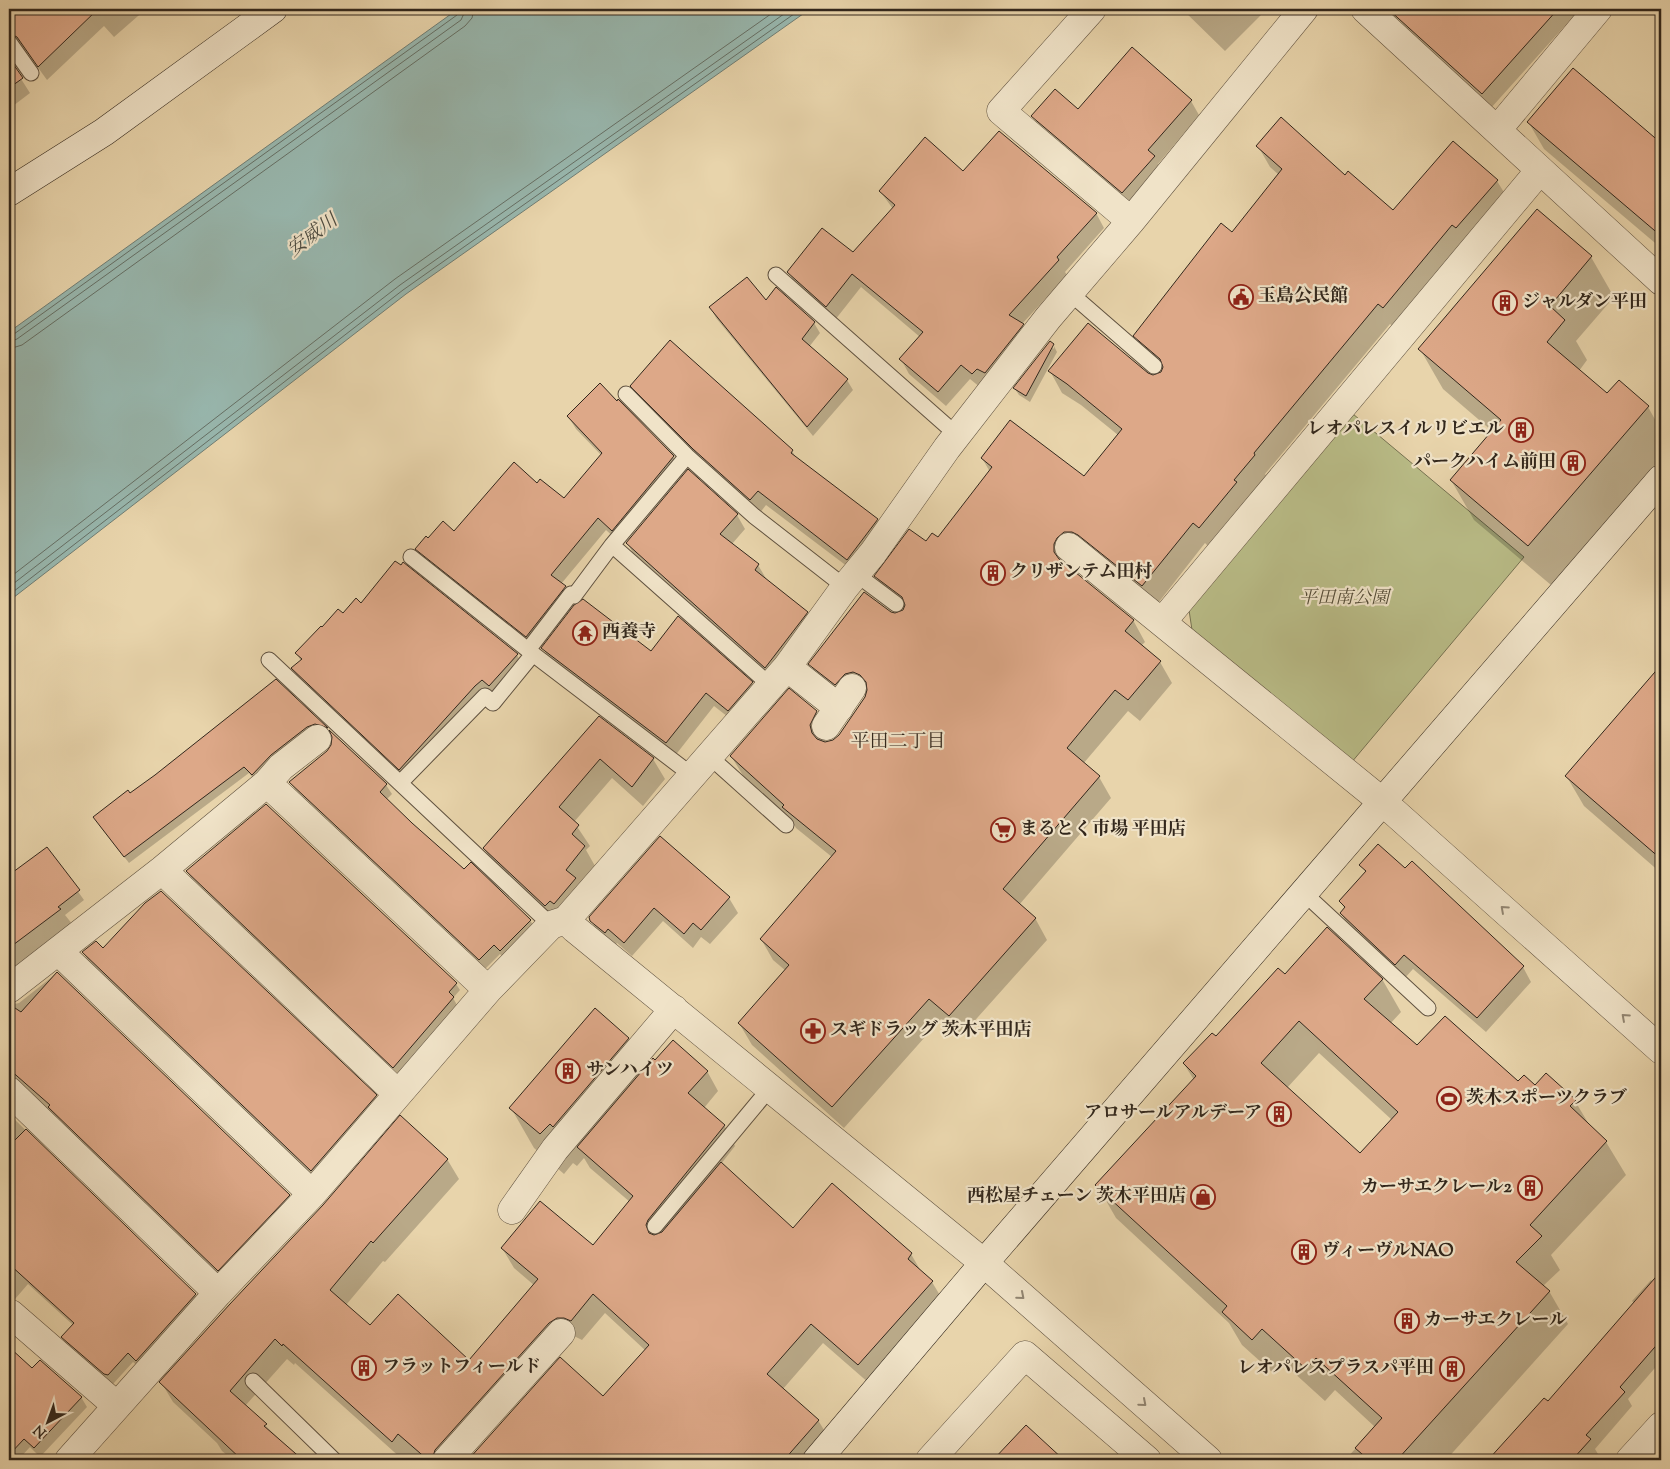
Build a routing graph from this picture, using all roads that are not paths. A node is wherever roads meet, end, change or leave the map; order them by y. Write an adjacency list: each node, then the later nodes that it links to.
1 (273, 9): 10 (street)
2 (1092, 9): 11 (street)
3 (1304, 9): 11 (street)
4 (1598, 9): 8 (street)
5 (1378, 13): 8 (street)
6 (9, 42): 7 (lane)
7 (31, 73)
8 (1496, 130): 9 (street)
9 (1540, 170): 13 (street); 25 (street)
10 (9, 192)
11 (1131, 222): 14 (street)
12 (776, 275): 17 (lane)
13 (1661, 280)
14 (1070, 293): 15 (lane); 17 (street)
15 (1154, 366)
16 (626, 394): 18 (lane)
17 (957, 435): 23 (street)
18 (687, 456): 20 (lane); 23 (lane)
19 (1661, 480): 34 (street)
20 (612, 545): 26 (lane); 28 (lane)
21 (1069, 547): 25 (street)
22 (410, 558): 26 (lane)
23 (850, 580): 24 (lane); 28 (street)
24 (896, 604)
25 (1162, 622): 34 (street)
26 (530, 652): 31 (lane); 32 (lane)
27 (269, 660): 32 (lane)
28 (779, 677): 29 (street); 31 (street)
29 (839, 707)
30 (316, 739): 33 (street)
31 (702, 767): 35 (lane); 38 (street)
32 (400, 782): 38 (lane)
33 (267, 783): 36 (street); 41 (street)
34 (1384, 802): 37 (street); 44 (street, one-way to 34)
35 (786, 825)
36 (162, 870): 39 (street); 46 (street)
37 (1305, 894): 42 (lane); 51 (street)
38 (559, 922): 41 (street); 43 (street)
39 (59, 952): 40 (street); 48 (street)
40 (9, 989)
41 (488, 990): 46 (street)
42 (1428, 1008)
43 (674, 1009): 45 (street); 49 (street)
44 (1661, 1050)
45 (770, 1088): 50 (lane); 51 (street)
46 (398, 1094): 48 (street)
47 (13, 1103): 52 (street)
48 (312, 1194): 52 (street)
49 (512, 1210)
50 (655, 1226)
51 (984, 1263): 61 (street); 64 (street, one-way to 64)
52 (218, 1293): 56 (street)
53 (9, 1316): 56 (street)
54 (561, 1333): 60 (street)
55 (253, 1381): 59 (lane)
56 (117, 1406): 58 (street)
57 (1661, 1426): 65 (street)
58 (69, 1460)
59 (334, 1460)
60 (447, 1460)
61 (817, 1460)
62 (930, 1460): 63 (street)
63 (1147, 1460)
64 (1208, 1460)
65 (1630, 1460)

